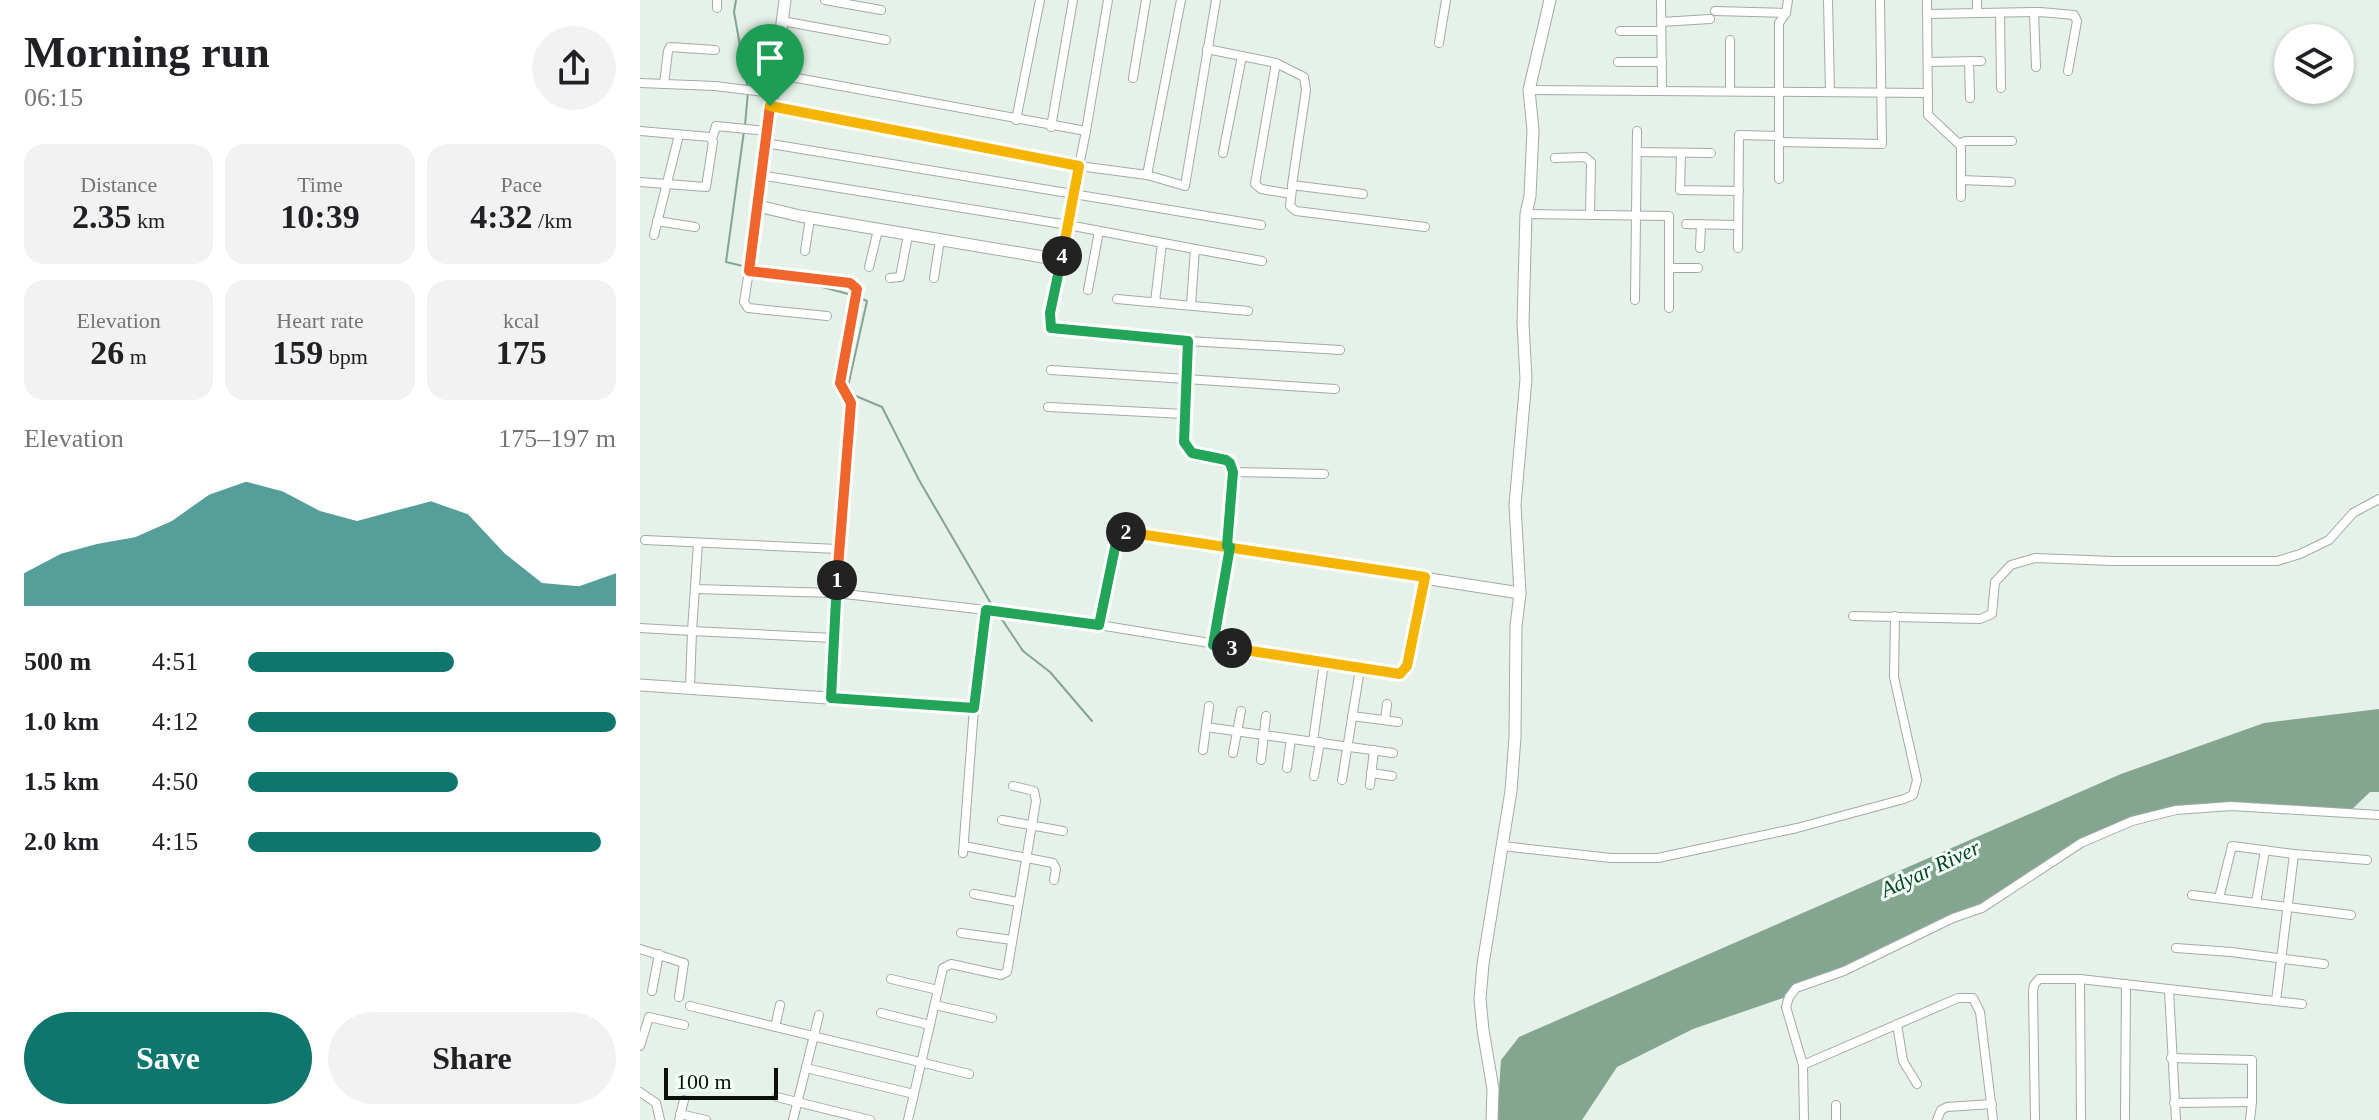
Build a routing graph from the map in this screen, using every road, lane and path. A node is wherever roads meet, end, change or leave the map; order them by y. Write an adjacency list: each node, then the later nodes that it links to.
1 (785, 0): 23 (street)
2 (825, 0): 17 (street)
3 (1040, 0): 55 (street)
4 (1073, 0): 56 (street)
5 (1108, 0): 58 (street)
6 (1146, 0): 41 (street)
7 (1181, 0): 73 (street)
8 (1216, 0): 29 (street)
9 (1446, 0): 28 (street)
10 (1550, 0): 45 (street)
11 (1661, 0): 24 (street)
12 (1788, 0): 19 (street)
13 (1828, 0): 49 (street)
14 (1880, 0): 51 (street)
15 (1927, 0): 22 (street)
16 (1977, 0): 20 (street)
17 (881, 10)
18 (2034, 12): 21 (street); 38 (street); 39 (street)
19 (1786, 13): 24 (street); 48 (street)
20 (1977, 13): 21 (street); 22 (street)
21 (2000, 13): 44 (street)
22 (1927, 14): 35 (street)
23 (782, 21): 26 (street); 40 (street)
24 (1661, 26): 25 (street); 34 (street)
25 (1620, 31)
26 (886, 40)
27 (1730, 40): 47 (street)
28 (1439, 43)
29 (1207, 49): 31 (street); 73 (street)
30 (715, 50): 43 (street)
31 (1242, 56): 37 (street); 67 (street)
32 (1981, 61): 36 (street)
33 (1618, 62): 34 (street)
34 (1662, 62): 46 (street)
35 (1928, 62): 36 (street); 52 (street)
36 (1969, 62): 53 (street)
37 (1276, 63): 79 (street); 79 (street)
38 (2036, 67)
39 (2068, 71)
40 (775, 74): 50 (street); 55 (street)
41 (1133, 78)
42 (640, 83): 43 (street)
43 (664, 84): 50 (street)
44 (2001, 88)
45 (1529, 90): 46 (street); 85 (street)
46 (1662, 91): 47 (street)
47 (1730, 91): 48 (street)
48 (1779, 92): 49 (street); 63 (street)
49 (1830, 92): 51 (street)
50 (772, 93): 54 (street)
51 (1881, 93): 52 (street); 63 (street)
52 (1928, 93): 65 (street)
53 (1970, 98)
54 (770, 106): 61 (street); 71 (street)
55 (1016, 120): 56 (street)
56 (1051, 127): 58 (street)
57 (640, 131): 60 (street)
58 (1086, 131): 71 (street)
59 (1637, 131): 66 (street)
60 (679, 135): 62 (street); 78 (street)
61 (766, 137): 62 (street); 72 (street); 81 (street)
62 (712, 139): 78 (street)
63 (1779, 139): 74 (street); 80 (street)
64 (2012, 141): 65 (street)
65 (1959, 144): 75 (street)
66 (1637, 152): 68 (street); 87 (street)
67 (1223, 153)
68 (1681, 153): 69 (street); 80 (street)
69 (1711, 153)
70 (1555, 158): 86 (street)
71 (1079, 166): 73 (street); 81 (street)
72 (760, 175): 84 (street); 92 (street)
73 (1147, 175)
74 (1779, 179)
75 (1961, 180): 77 (street); 83 (street)
76 (640, 182): 78 (street)
77 (2011, 182)
78 (667, 184): 89 (street)
79 (1292, 190): 82 (street); 96 (street)
80 (1739, 191): 94 (street)
81 (1075, 194): 92 (street); 93 (street)
82 (1363, 194)
83 (1961, 197)
84 (758, 206): 88 (street); 112 (street)
85 (1526, 214): 86 (street); 140 (street)
86 (1590, 215): 87 (street)
87 (1636, 215): 110 (street); 117 (street)
88 (810, 218): 97 (street); 106 (street)
89 (657, 221): 95 (street); 99 (street)
90 (1686, 224): 91 (street)
91 (1701, 224): 94 (street); 103 (street)
92 (1068, 225): 98 (street); 107 (street)
93 (1261, 225)
94 (1738, 225): 104 (street)
95 (695, 227)
96 (1425, 227)
97 (878, 230): 100 (street); 109 (street)
98 (1099, 231): 102 (street); 115 (street)
99 (654, 235)
100 (908, 235): 101 (street); 113 (street)
101 (940, 240): 107 (street); 114 (street)
102 (1162, 243): 105 (street); 118 (street)
103 (1700, 248)
104 (1738, 248)
105 (1195, 249): 108 (street); 119 (street)
106 (805, 251)
107 (1061, 260): 123 (street)
108 (1262, 261)
109 (869, 267)
110 (1669, 268): 111 (street); 120 (street)
111 (1698, 268)
112 (749, 271): 122 (street); 136 (street)
113 (890, 278)
114 (934, 278)
115 (1088, 290)
116 (1117, 299): 118 (street)
117 (1635, 300)
118 (1155, 302): 119 (street)
119 (1191, 305): 121 (street)
120 (1669, 308)
121 (1248, 311)
122 (827, 316)
123 (1188, 341): 124 (street); 126 (street)
124 (1340, 350)
125 (1051, 370): 126 (street)
126 (1186, 379): 127 (street); 129 (street)
127 (1335, 389)
128 (1048, 407): 129 (street)
129 (1184, 414): 130 (street)
130 (1233, 472): 131 (street); 135 (street)
131 (1324, 474)
132 (2379, 499): 143 (street)
133 (645, 540): 134 (street)
134 (698, 543): 136 (street); 138 (street)
135 (1228, 547): 137 (street); 144 (street); 148 (street)
136 (838, 549): 139 (street)
137 (1425, 577): 140 (street); 150 (street)
138 (695, 589): 139 (street); 146 (street)
139 (836, 593): 141 (street); 147 (street)
140 (1520, 593): 184 (street)
141 (986, 610): 144 (street); 156 (street)
142 (1853, 616): 143 (street)
143 (1895, 616): 184 (street)
144 (1099, 625): 148 (street)
145 (640, 628): 146 (street)
146 (692, 631): 147 (street); 152 (street)
147 (834, 638): 153 (street)
148 (1213, 645): 149 (street)
149 (1324, 663): 150 (street); 166 (street)
150 (1360, 669): 159 (street)
151 (640, 685): 152 (street)
152 (690, 687): 153 (street)
153 (831, 698): 156 (street)
154 (1387, 704): 160 (street)
155 (1209, 706): 162 (street)
156 (974, 708): 187 (street)
157 (1241, 711): 163 (street)
158 (1266, 716): 164 (street)
159 (1352, 716): 160 (street); 167 (street)
160 (1385, 720): 161 (street)
161 (1398, 722)
162 (1206, 727): 163 (street); 168 (street)
163 (1237, 731): 164 (street); 170 (street)
164 (1264, 735): 165 (street); 172 (street)
165 (1291, 739): 166 (street); 173 (street)
166 (1316, 741): 167 (street); 175 (street)
167 (1347, 746): 169 (street); 177 (street)
168 (1203, 750)
169 (1374, 750): 171 (street); 174 (street)
170 (1233, 753)
171 (1393, 753)
172 (1261, 760)
173 (1287, 768)
174 (1371, 773): 176 (street); 178 (street)
175 (1314, 776)
176 (1392, 776)
177 (1342, 780)
178 (1370, 785)
179 (1013, 786): 182 (street)
180 (2379, 815): 227 (street)
181 (1002, 820): 182 (street)
182 (1032, 825): 183 (street); 187 (street)
183 (1063, 831)
184 (1502, 846): 246 (street)
185 (2265, 850): 186 (street); 192 (street); 194 (street)
186 (2294, 854): 188 (street); 195 (street)
187 (1026, 858): 189 (street); 193 (street)
188 (2367, 860)
189 (1054, 880)
190 (974, 894): 193 (street)
191 (2192, 895): 192 (street)
192 (2219, 898): 194 (street)
193 (1018, 902): 198 (street)
194 (2256, 903): 195 (street)
195 (2287, 908): 196 (street); 202 (street)
196 (2351, 915)
197 (961, 933): 198 (street)
198 (1012, 940): 207 (street)
199 (2176, 948): 202 (street)
200 (640, 949): 201 (street)
201 (659, 954): 209 (street); 210 (street)
202 (2281, 958): 203 (street); 211 (street)
203 (2324, 964)
204 (891, 979): 207 (street)
205 (2080, 979): 206 (street); 251 (street); 252 (street)
206 (2126, 984): 208 (street); 253 (street)
207 (938, 990): 214 (street)
208 (2169, 990): 211 (street); 225 (street)
209 (652, 991)
210 (679, 997)
211 (2276, 1001): 212 (street)
212 (2302, 1004)
213 (780, 1005): 222 (street)
214 (935, 1005): 218 (street); 221 (street)
215 (690, 1006): 222 (street)
216 (881, 1013): 221 (street)
217 (819, 1015): 223 (street)
218 (992, 1018)
219 (1897, 1024): 227 (street); 230 (street); 238 (street)
220 (684, 1025): 224 (street)
221 (930, 1025): 226 (street)
222 (775, 1027): 223 (street)
223 (814, 1037): 226 (street); 228 (street)
224 (640, 1046)
225 (2171, 1058): 236 (street); 237 (street)
226 (921, 1064): 229 (street); 232 (street)
227 (1803, 1065): 247 (street)
228 (806, 1068): 232 (street); 235 (street)
229 (969, 1074)
230 (1917, 1084)
231 (640, 1092): 241 (street)
232 (914, 1094): 245 (street)
233 (777, 1097): 235 (street)
234 (684, 1100): 240 (street)
235 (798, 1102): 243 (street); 244 (street)
236 (2252, 1102): 237 (street); 255 (street)
237 (2174, 1103): 254 (street)
238 (1992, 1104): 249 (street); 250 (street)
239 (1836, 1105): 248 (street)
240 (680, 1117): 242 (street)
241 (660, 1120)
242 (706, 1120)
243 (793, 1120)
244 (869, 1120)
245 (908, 1120)
246 (1492, 1120)
247 (1804, 1120)
248 (1836, 1120)
249 (1937, 1120)
250 (1993, 1120)
251 (2035, 1120)
252 (2081, 1120)
253 (2125, 1120)
254 (2176, 1120)
255 (2250, 1120)

